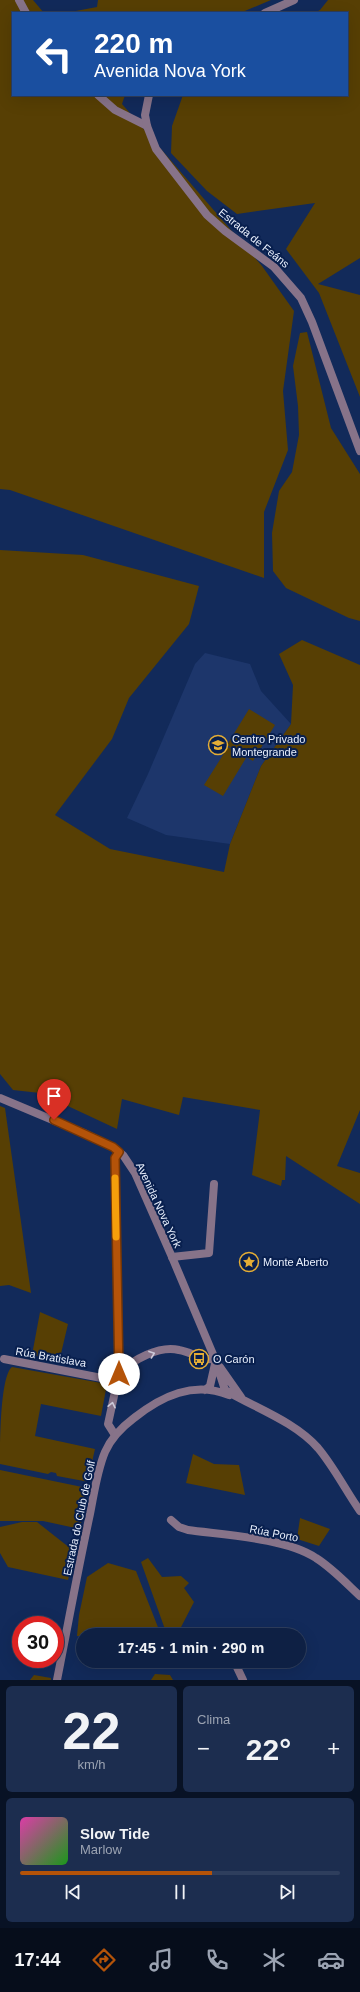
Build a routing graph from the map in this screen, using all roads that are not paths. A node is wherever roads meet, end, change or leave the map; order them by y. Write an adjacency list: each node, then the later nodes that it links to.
1 (19, 0): 3 (street)
2 (294, 0): 4 (street)
3 (25, 12)
4 (267, 12)
5 (99, 96): 7 (street)
6 (149, 96): 7 (street, Estrada de Feáns)
7 (147, 126): 8 (street, Estrada de Feáns)
8 (360, 451)
9 (0, 1098): 10 (street, Avenida Nova York)
10 (119, 1152): 12 (street, Avenida Nova York); 15 (street)
11 (214, 1184): 12 (street, Avenida Nova York)
12 (172, 1257): 14 (street, Avenida Nova York)
13 (4, 1359): 15 (street, Rúa Bratislava)
14 (215, 1359): 15 (street, one-way to 14); 16 (street, Avenida Nova York); 17 (street); 18 (street, Avenida Nova York)
15 (118, 1377): 20 (street, one-way to 15)
16 (227, 1377): 18 (street); 19 (street, Avenida Nova York)
17 (204, 1390): 18 (street, Estrada do Club de Golf); 20 (street, Estrada do Club de Golf)
18 (223, 1391): 19 (street, Estrada do Club de Golf)
19 (243, 1401): 21 (street, Avenida Nova York)
20 (115, 1435): 25 (street, Estrada do Club de Golf)
21 (360, 1512)
22 (171, 1520): 23 (street, Rúa Porto)
23 (360, 1596)
24 (237, 1668): 26 (street)
25 (57, 1680)
26 (243, 1680)

